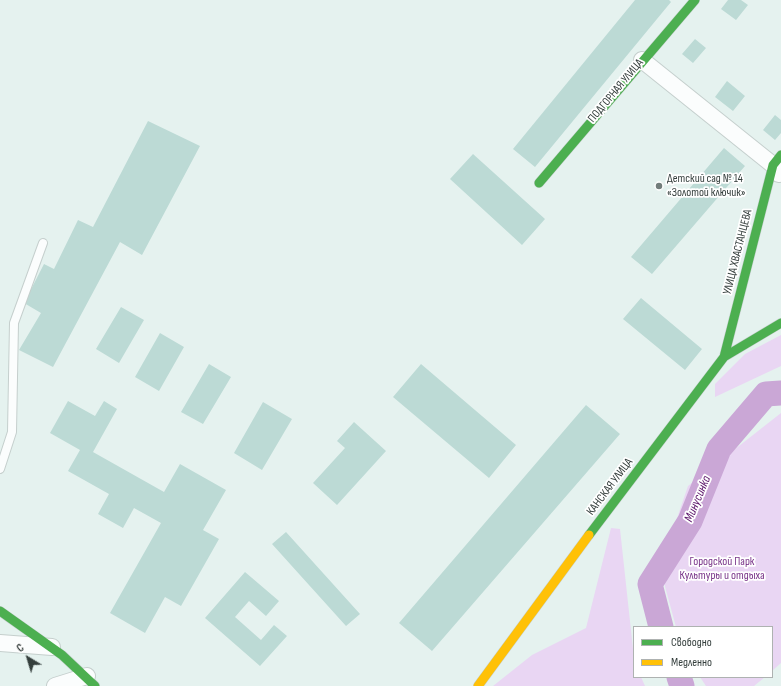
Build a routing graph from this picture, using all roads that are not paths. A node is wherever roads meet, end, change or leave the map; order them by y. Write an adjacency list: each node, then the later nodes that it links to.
1 (695, 0): 2 (street, ПОДГОРНАЯ УЛИЦА)
2 (642, 60): 3 (street); 4 (street, ПОДГОРНАЯ УЛИЦА)
3 (778, 165): 7 (street, УЛИЦА ХВАСТАНЦЕВА)
4 (540, 183)
5 (43, 243): 8 (lane)
6 (781, 323): 7 (street, КАНСКАЯ УЛИЦА)
7 (724, 357): 14 (street, КАНСКАЯ УЛИЦА)
8 (0, 469)
9 (0, 611): 11 (street)
10 (0, 643): 11 (street)
11 (52, 647): 12 (street)
12 (91, 681): 13 (street)
13 (55, 686)
14 (478, 686)

